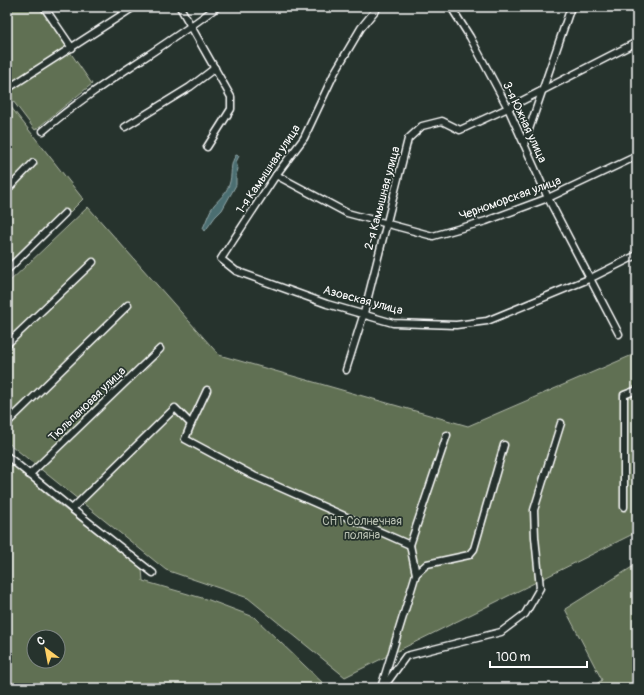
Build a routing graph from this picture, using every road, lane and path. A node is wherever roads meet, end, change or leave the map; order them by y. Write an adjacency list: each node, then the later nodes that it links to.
1 (44, 7): 10 (street)
2 (134, 7): 10 (street)
3 (180, 7): 8 (street)
4 (217, 7): 8 (street)
5 (378, 7): 21 (street, 1-я Камышная улица)
6 (451, 7): 14 (street, 3-я Южная улица)
7 (571, 7): 13 (street)
8 (192, 26): 11 (street); 16 (street)
9 (637, 42): 13 (street, 2-я Камышная улица)
10 (72, 48): 12 (street)
11 (215, 68): 15 (street); 18 (street)
12 (7, 89)
13 (543, 91): 14 (street, 2-я Камышная улица); 17 (street)
14 (508, 108): 17 (street, 3-я Южная улица); 25 (street, 2-я Камышная улица)
15 (125, 127)
16 (43, 131)
17 (524, 144): 23 (street, 3-я Южная улица)
18 (206, 147)
19 (637, 156): 23 (street, Черноморская улица)
20 (33, 163): 22 (street)
21 (276, 175): 25 (street, Черноморская улица); 27 (street, 1-я Камышная улица)
22 (7, 190)
23 (548, 198): 25 (street, Черноморская улица); 30 (street, 3-я Южная улица)
24 (65, 213): 29 (street)
25 (386, 223): 32 (street, 2-я Камышная улица)
26 (637, 255): 30 (street, Азовская улица)
27 (221, 259): 32 (street, Азовская улица)
28 (93, 262): 34 (street)
29 (7, 270)
30 (591, 278): 32 (street, Азовская улица); 33 (street, 3-я Южная улица)
31 (128, 304): 39 (street)
32 (364, 313): 36 (street, 2-я Камышная улица)
33 (619, 334)
34 (7, 344)
35 (160, 349): 45 (street, Тюльпановая улица)
36 (346, 370)
37 (207, 390): 41 (street)
38 (637, 390): 46 (street)
39 (7, 423)
40 (561, 423): 51 (street)
41 (191, 424): 47 (street); 48 (street)
42 (447, 435): 48 (street)
43 (504, 445): 50 (street)
44 (7, 456): 45 (street)
45 (29, 475): 47 (street)
46 (624, 507)
47 (72, 509): 49 (street)
48 (410, 545): 50 (street)
49 (153, 572)
50 (416, 574): 51 (street)
51 (382, 688)

